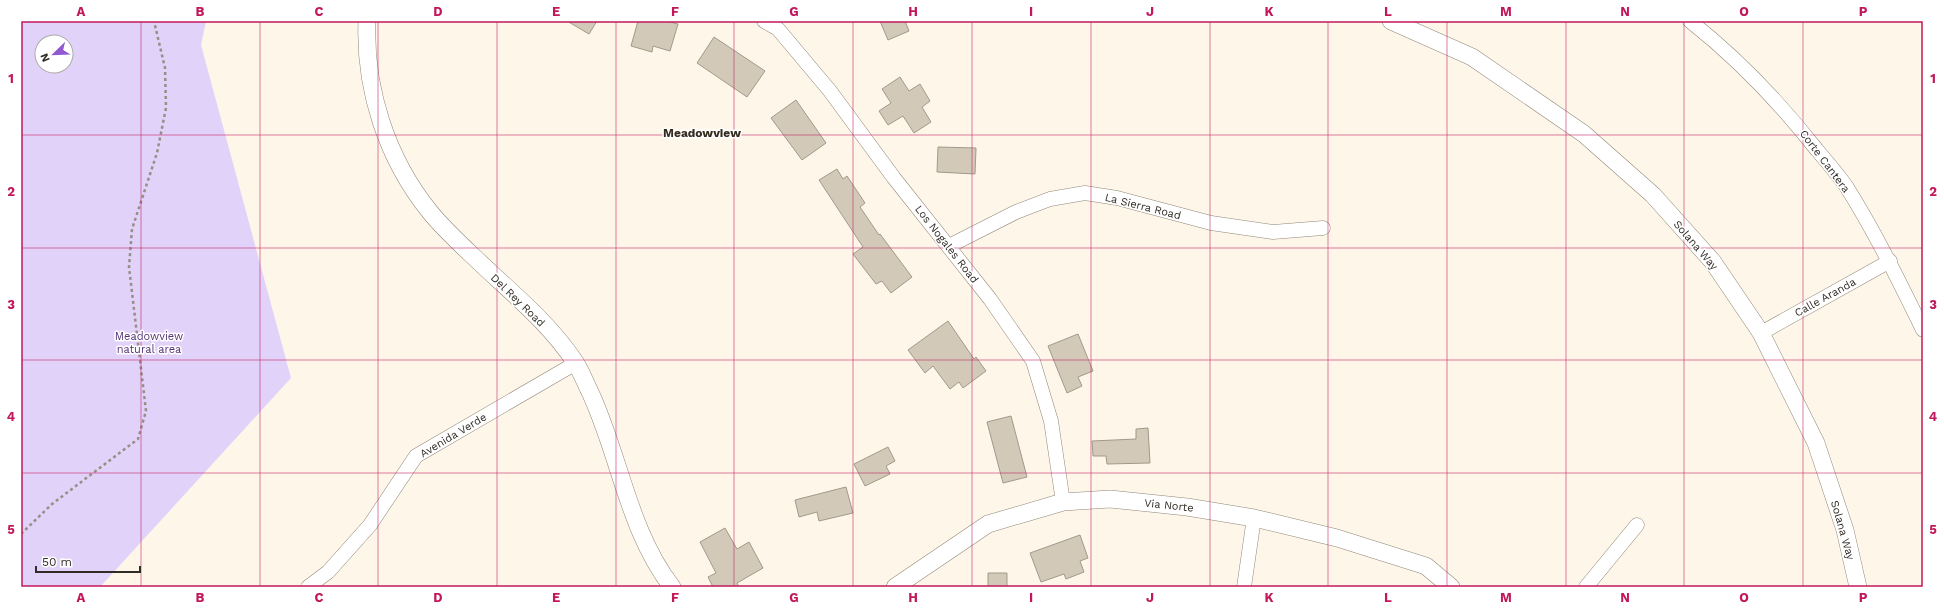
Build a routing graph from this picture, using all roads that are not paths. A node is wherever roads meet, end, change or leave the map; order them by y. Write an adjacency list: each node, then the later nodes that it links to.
1 (367, 21): 10 (street, Del Rey Road)
2 (764, 21): 6 (street, Los Nogales Road)
3 (1390, 21): 9 (street, Solana Way)
4 (1690, 21): 7 (street, Corte Cantera)
5 (1323, 228): 6 (street, La Sierra Road)
6 (949, 246): 11 (street, Los Nogales Road)
7 (1890, 262): 8 (street, Corte Cantera); 9 (street, Calle Aranda)
8 (1923, 330)
9 (1761, 333): 20 (street, Solana Way)
10 (576, 363): 14 (street, Avenida Verde); 15 (street, Del Rey Road)
11 (1063, 502): 12 (street, Via Norte); 16 (street, Via Norte)
12 (1254, 518): 17 (street); 18 (street, Via Norte)
13 (1636, 525): 19 (street)
14 (308, 587)
15 (672, 587)
16 (895, 587)
17 (1244, 587)
18 (1452, 587)
19 (1586, 587)
20 (1858, 587)

